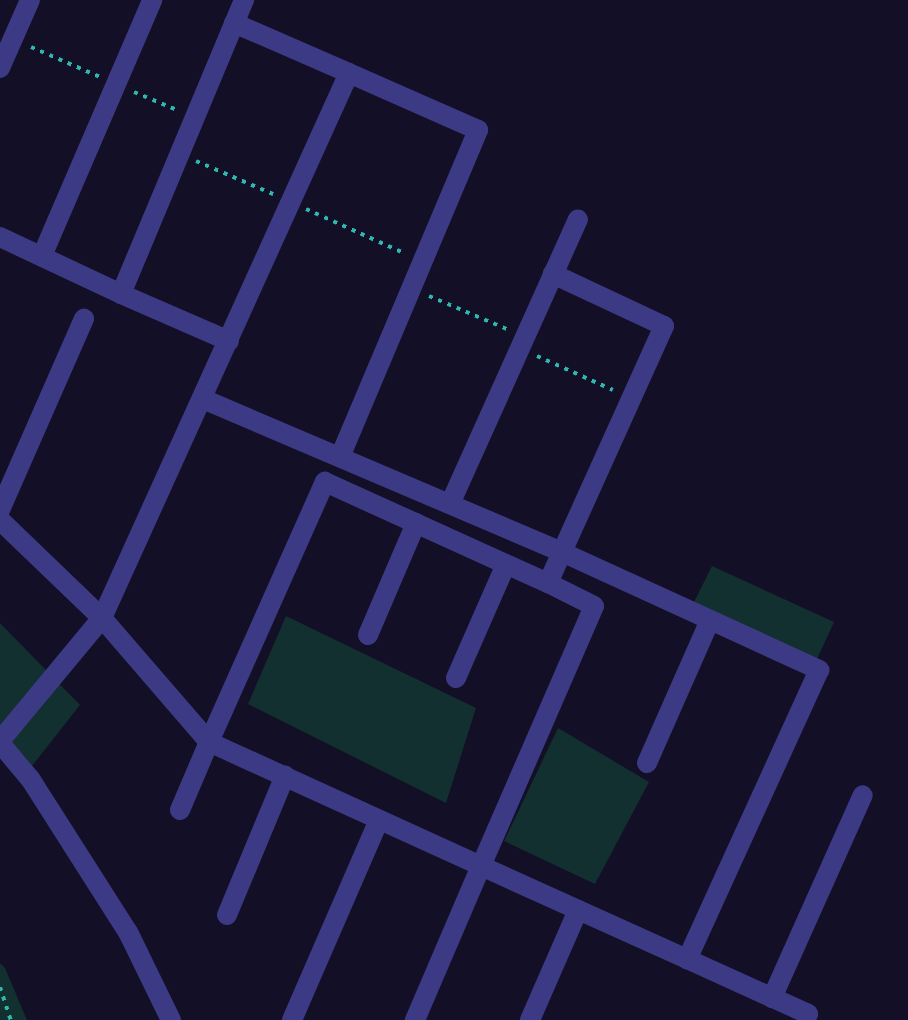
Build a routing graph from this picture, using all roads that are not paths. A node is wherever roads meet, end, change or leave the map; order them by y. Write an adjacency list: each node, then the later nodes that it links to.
1 (30, 0): 5 (street)
2 (152, 0): 9 (street)
3 (244, 0): 4 (street)
4 (234, 23): 6 (street); 11 (street)
5 (0, 68)
6 (349, 73): 13 (street); 15 (street)
7 (578, 219): 10 (street)
8 (0, 237): 9 (street)
9 (42, 256): 11 (street)
10 (553, 274): 16 (street); 20 (street)
11 (121, 294): 13 (street)
12 (84, 319): 17 (street)
13 (229, 341): 14 (street)
14 (203, 399): 15 (street); 23 (street)
15 (340, 457): 16 (street)
16 (450, 504): 20 (street)
17 (0, 510)
18 (0, 520): 23 (street)
19 (416, 523): 21 (street); 25 (street); 28 (street)
20 (564, 553): 22 (street); 24 (street)
21 (506, 564): 22 (street); 26 (street)
22 (548, 583): 34 (street)
23 (102, 618): 27 (street); 28 (street)
24 (710, 620): 29 (street); 37 (street)
25 (368, 635)
26 (456, 678)
27 (0, 742): 40 (street)
28 (209, 742): 30 (street); 32 (street)
29 (647, 763)
30 (285, 776): 33 (street); 36 (street)
31 (863, 795): 38 (street)
32 (180, 810)
33 (379, 820): 34 (street); 41 (street)
34 (481, 866): 35 (street); 42 (street)
35 (578, 910): 37 (street); 43 (street)
36 (227, 915)
37 (687, 959): 38 (street)
38 (772, 998): 39 (street)
39 (808, 1014)
40 (171, 1020)
41 (292, 1020)
42 (415, 1020)
43 (530, 1020)

